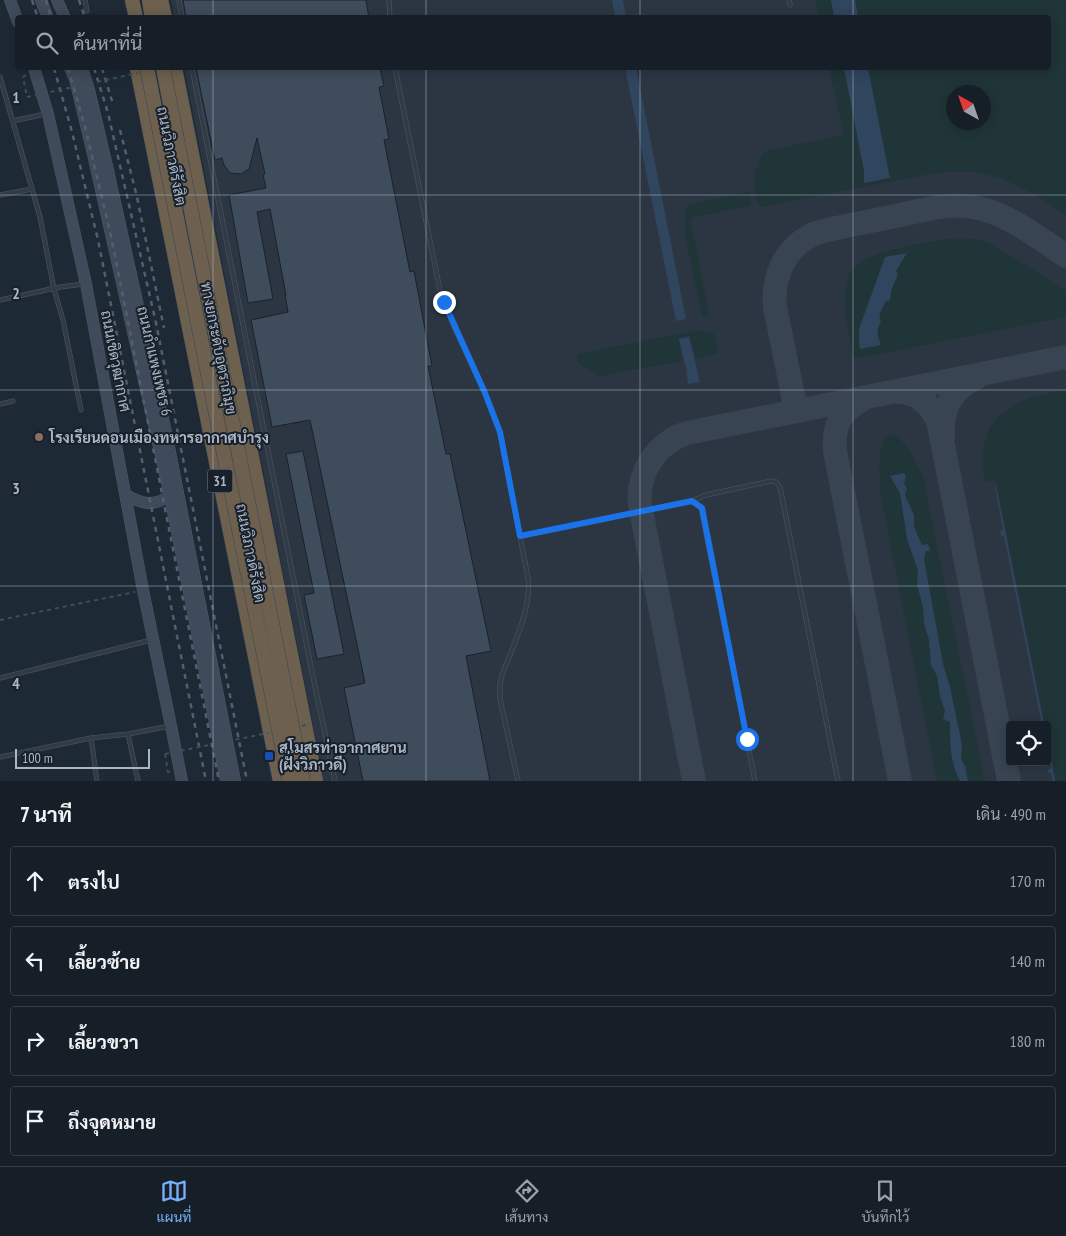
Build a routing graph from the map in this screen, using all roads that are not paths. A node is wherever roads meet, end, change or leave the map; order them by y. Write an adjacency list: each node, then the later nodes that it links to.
1 (10, 0): 12 (main road)
2 (41, 0): 13 (main road)
3 (57, 0): 14 (main road)
4 (85, 0): 11 (lane)
5 (124, 0): 15 (highway)
6 (132, 0): 16 (highway)
7 (149, 0): 17 (highway)
8 (161, 0): 18 (highway)
9 (179, 0): 19 (lane)
10 (389, 0): 20 (lane)
11 (87, 10)
12 (15, 15)
13 (47, 15)
14 (64, 15)
15 (126, 15)
16 (135, 15)
17 (152, 15)
18 (164, 15)
19 (182, 15)
20 (390, 15)
21 (34, 70): 31 (main road, ถนนเชิดวุฒากาศ)
22 (71, 70): 42 (main road, ถนนกำแพงเพชร 6)
23 (83, 70): 55 (main road, ถนนกำแพงเพชร 6)
24 (141, 70): 56 (highway, ถนนวิภาวดีรังสิต / 31)
25 (141, 70): 57 (highway, ทางยกระดับอุตราภิมุข / 31, bridge)
26 (163, 70): 58 (highway, ทางยกระดับอุตราภิมุข / 31, bridge)
27 (175, 70): 59 (highway, ถนนวิภาวดีรังสิต / 31)
28 (192, 70): 60 (lane)
29 (395, 70): 44 (lane)
30 (0, 77): 32 (lane)
31 (44, 114): 32 (lane); 35 (main road, ถนนเชิดวุฒากาศ)
32 (13, 121): 33 (lane)
33 (32, 189): 34 (lane); 36 (lane)
34 (0, 195)
35 (82, 284): 36 (lane); 41 (main road, ถนนเชิดวุฒากาศ)
36 (54, 289): 37 (lane); 40 (lane)
37 (0, 300)
38 (14, 401): 39 (lane)
39 (0, 404)
40 (81, 410)
41 (126, 495): 42 (main road); 45 (main road, ถนนเชิดวุฒากาศ)
42 (170, 496): 54 (main road, ถนนกำแพงเพชร 6)
43 (692, 501): 44 (lane); 62 (lane); 63 (lane)
44 (520, 536): 61 (lane)
45 (153, 639): 46 (lane); 47 (main road, ถนนเชิดวุฒากาศ)
46 (0, 678)
47 (166, 727): 48 (lane); 53 (main road, ถนนเชิดวุฒากาศ)
48 (128, 734): 49 (lane); 52 (lane)
49 (91, 738): 50 (lane); 51 (lane)
50 (0, 757)
51 (98, 781)
52 (138, 781)
53 (182, 781)
54 (226, 781)
55 (235, 781)
56 (280, 781)
57 (289, 781)
58 (303, 781)
59 (316, 781)
60 (335, 781)
61 (518, 781)
62 (756, 781)
63 (838, 781)

